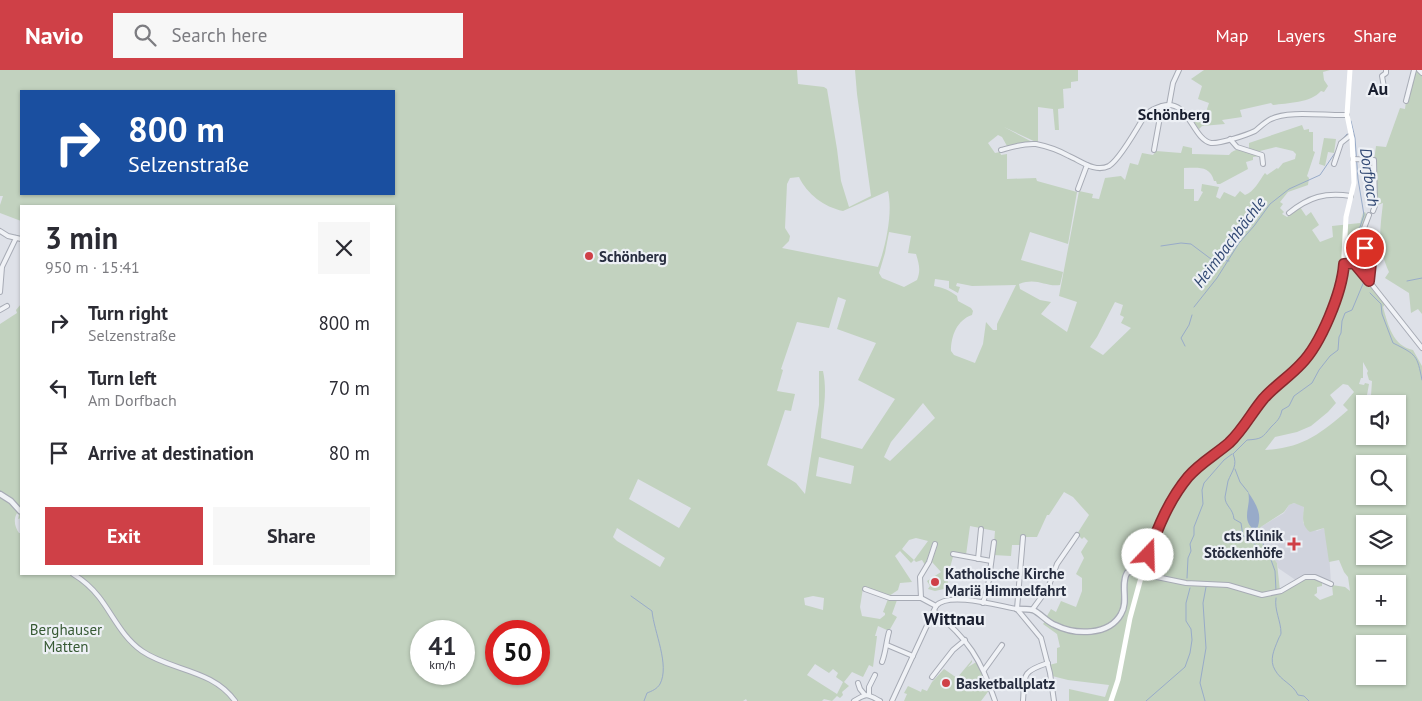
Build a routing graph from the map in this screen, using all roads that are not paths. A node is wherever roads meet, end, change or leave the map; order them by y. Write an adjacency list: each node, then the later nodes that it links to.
1 (1179, 70): 9 (street)
2 (1350, 70): 11 (main road)
3 (1414, 70): 8 (street)
4 (1419, 70): 6 (street)
5 (1387, 72): 7 (street)
6 (1422, 73)
7 (1385, 93)
8 (1406, 101)
9 (1170, 105): 10 (street); 13 (street)
10 (1162, 106): 15 (street); 19 (street)
11 (1347, 115): 12 (main road); 13 (street)
12 (1351, 135): 16 (main road); 18 (street)
13 (1230, 139): 17 (street)
14 (1002, 150): 19 (street)
15 (1154, 150)
16 (1355, 159): 21 (main road); 22 (street)
17 (1264, 164)
18 (1334, 164)
19 (1087, 165): 20 (street)
20 (1078, 189)
21 (1351, 196): 23 (street); 28 (main road)
22 (1373, 211)
23 (1289, 213)
24 (1369, 215): 29 (street)
25 (0, 231): 26 (street)
26 (16, 238): 27 (street); 30 (street)
27 (20, 239)
28 (1344, 262): 29 (street); 44 (main road)
29 (1367, 278): 33 (street)
30 (0, 292)
31 (7, 306): 32 (street)
32 (0, 310)
33 (1422, 348)
34 (0, 494): 35 (street)
35 (20, 511)
36 (981, 529): 42 (street)
37 (1077, 535): 52 (street)
38 (1023, 537): 51 (street)
39 (994, 542): 43 (street)
40 (935, 544): 48 (street)
41 (954, 554): 42 (street)
42 (978, 558): 43 (street)
43 (991, 561): 49 (street)
44 (1142, 574): 46 (street); 52 (street); 73 (main road)
45 (74, 575): 66 (street)
46 (1331, 584)
47 (865, 589): 48 (street)
48 (921, 598): 50 (street)
49 (984, 603): 50 (street); 51 (street)
50 (935, 608): 55 (street); 58 (street)
51 (1017, 609): 52 (street); 53 (street)
52 (1030, 610): 53 (street)
53 (1024, 619): 60 (street)
54 (889, 632): 56 (street)
55 (965, 640): 61 (street); 63 (street)
56 (887, 645): 58 (street); 59 (street)
57 (1002, 645): 61 (street)
58 (912, 656): 69 (street)
59 (882, 662)
60 (1048, 663): 71 (street); 72 (street)
61 (984, 670): 70 (street)
62 (875, 675): 65 (street)
63 (932, 676)
64 (858, 683): 65 (street)
65 (867, 695): 67 (street); 68 (street)
66 (235, 701)
67 (854, 701)
68 (880, 701)
69 (892, 701)
70 (995, 701)
71 (1023, 701)
72 (1054, 701)
73 (1111, 701)

